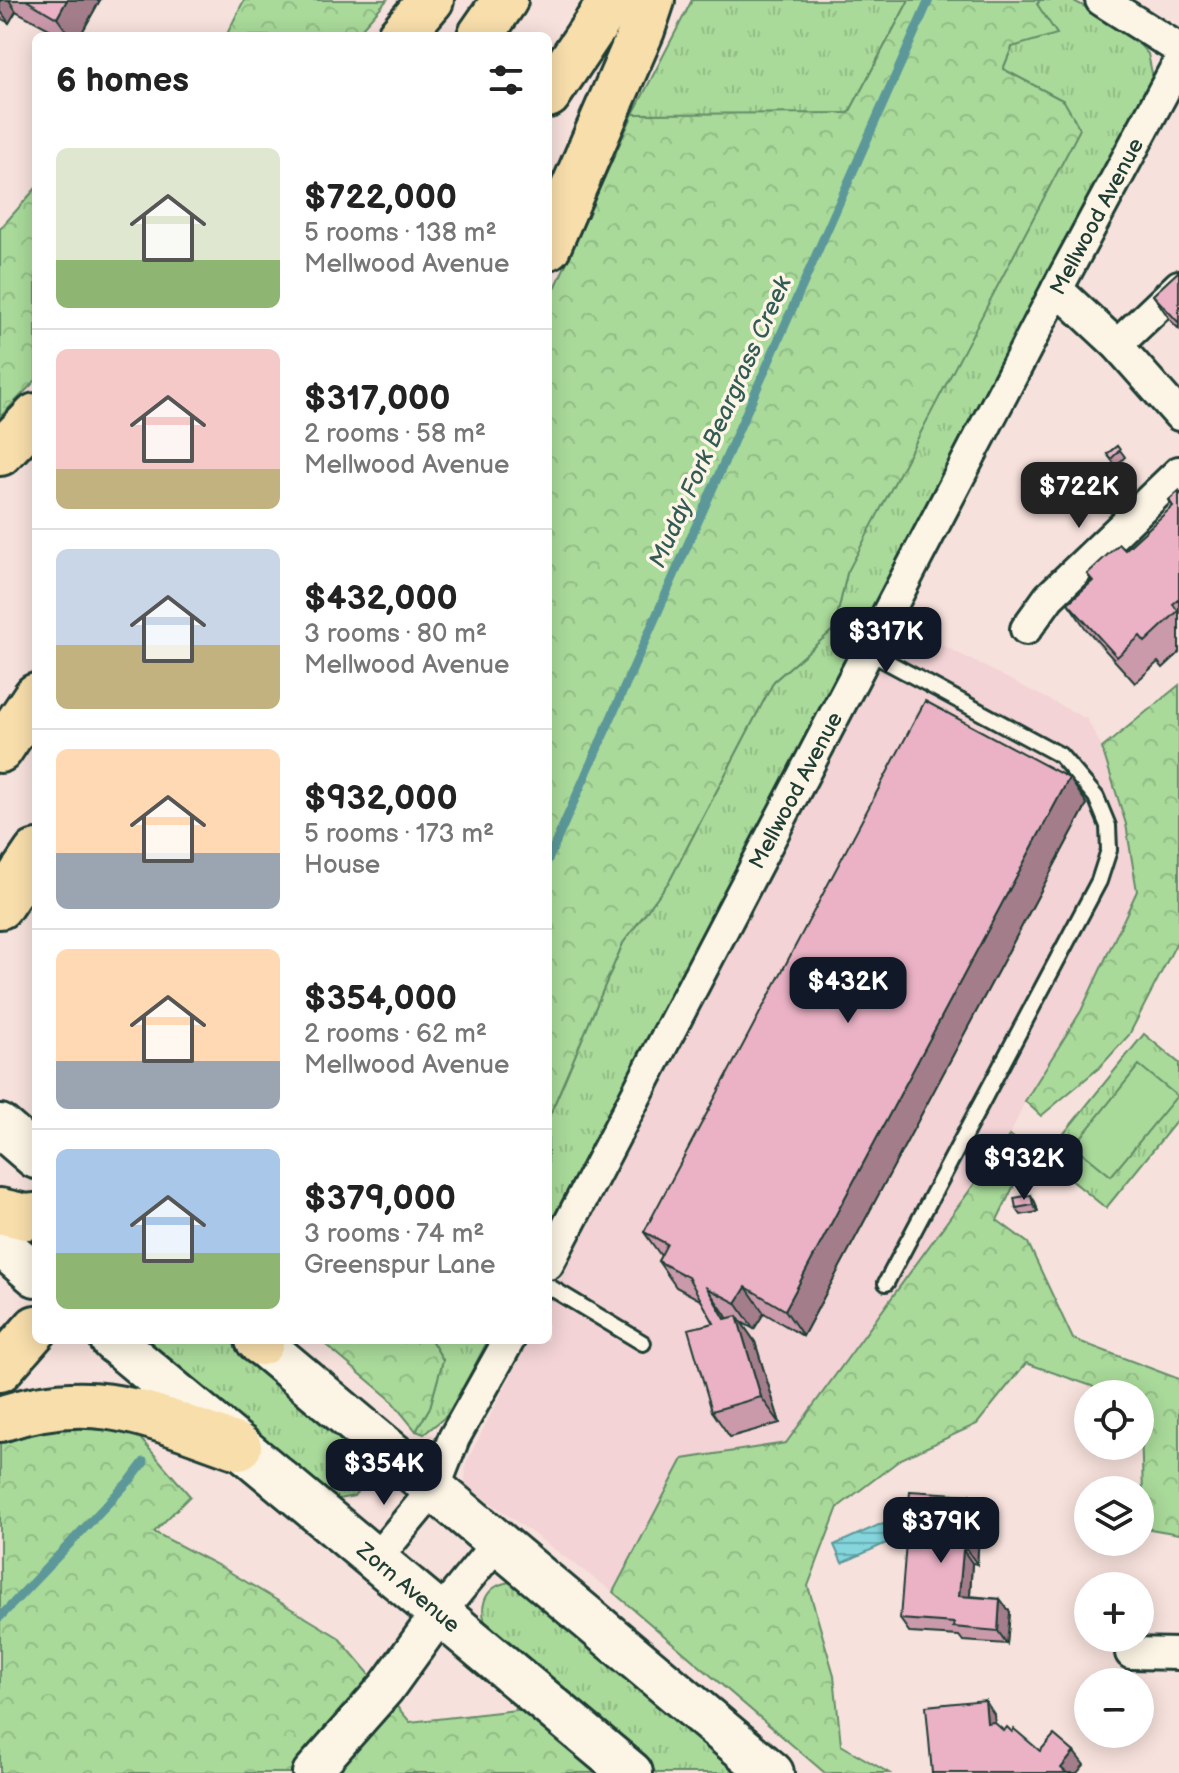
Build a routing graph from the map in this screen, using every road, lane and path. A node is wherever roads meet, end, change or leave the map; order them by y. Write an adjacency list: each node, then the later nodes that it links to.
1 (431, 0): 6 (highway)
2 (505, 0): 7 (highway)
3 (612, 0): 10 (highway)
4 (652, 0): 11 (highway)
5 (1101, 0): 8 (street)
6 (403, 32)
7 (483, 32)
8 (1179, 49)
9 (1179, 62): 13 (street, Mellwood Avenue)
10 (552, 89)
11 (552, 238)
12 (1179, 286): 14 (street)
13 (1057, 289): 14 (street); 20 (street, Mellwood Avenue)
14 (1117, 345): 15 (street)
15 (1179, 415)
16 (32, 420): 17 (highway)
17 (0, 453)
18 (1179, 472): 19 (street)
19 (1026, 629)
20 (867, 651): 30 (street, Mellwood Avenue); 32 (lane)
21 (32, 702): 22 (highway)
22 (0, 750)
23 (32, 859): 24 (highway)
24 (0, 906)
25 (0, 1126): 26 (main road)
26 (32, 1154)
27 (0, 1211): 28 (highway)
28 (32, 1216)
29 (0, 1244): 31 (main road)
30 (552, 1256)
31 (32, 1272)
32 (886, 1283)
33 (552, 1288): 35 (lane)
34 (32, 1333): 39 (highway)
35 (643, 1343)
36 (117, 1344): 41 (main road, Zorn Avenue)
37 (263, 1344): 42 (main road)
38 (507, 1344): 42 (street)
39 (0, 1369)
40 (0, 1419): 41 (highway)
41 (239, 1447): 44 (main road, Zorn Avenue)
42 (434, 1489): 43 (main road); 44 (street)
43 (497, 1543): 45 (street); 50 (main road)
44 (376, 1559): 45 (main road, Zorn Avenue)
45 (440, 1613): 48 (street); 49 (main road, Zorn Avenue)
46 (1131, 1653): 47 (street)
47 (1179, 1654)
48 (311, 1773)
49 (631, 1773)
50 (772, 1773)

